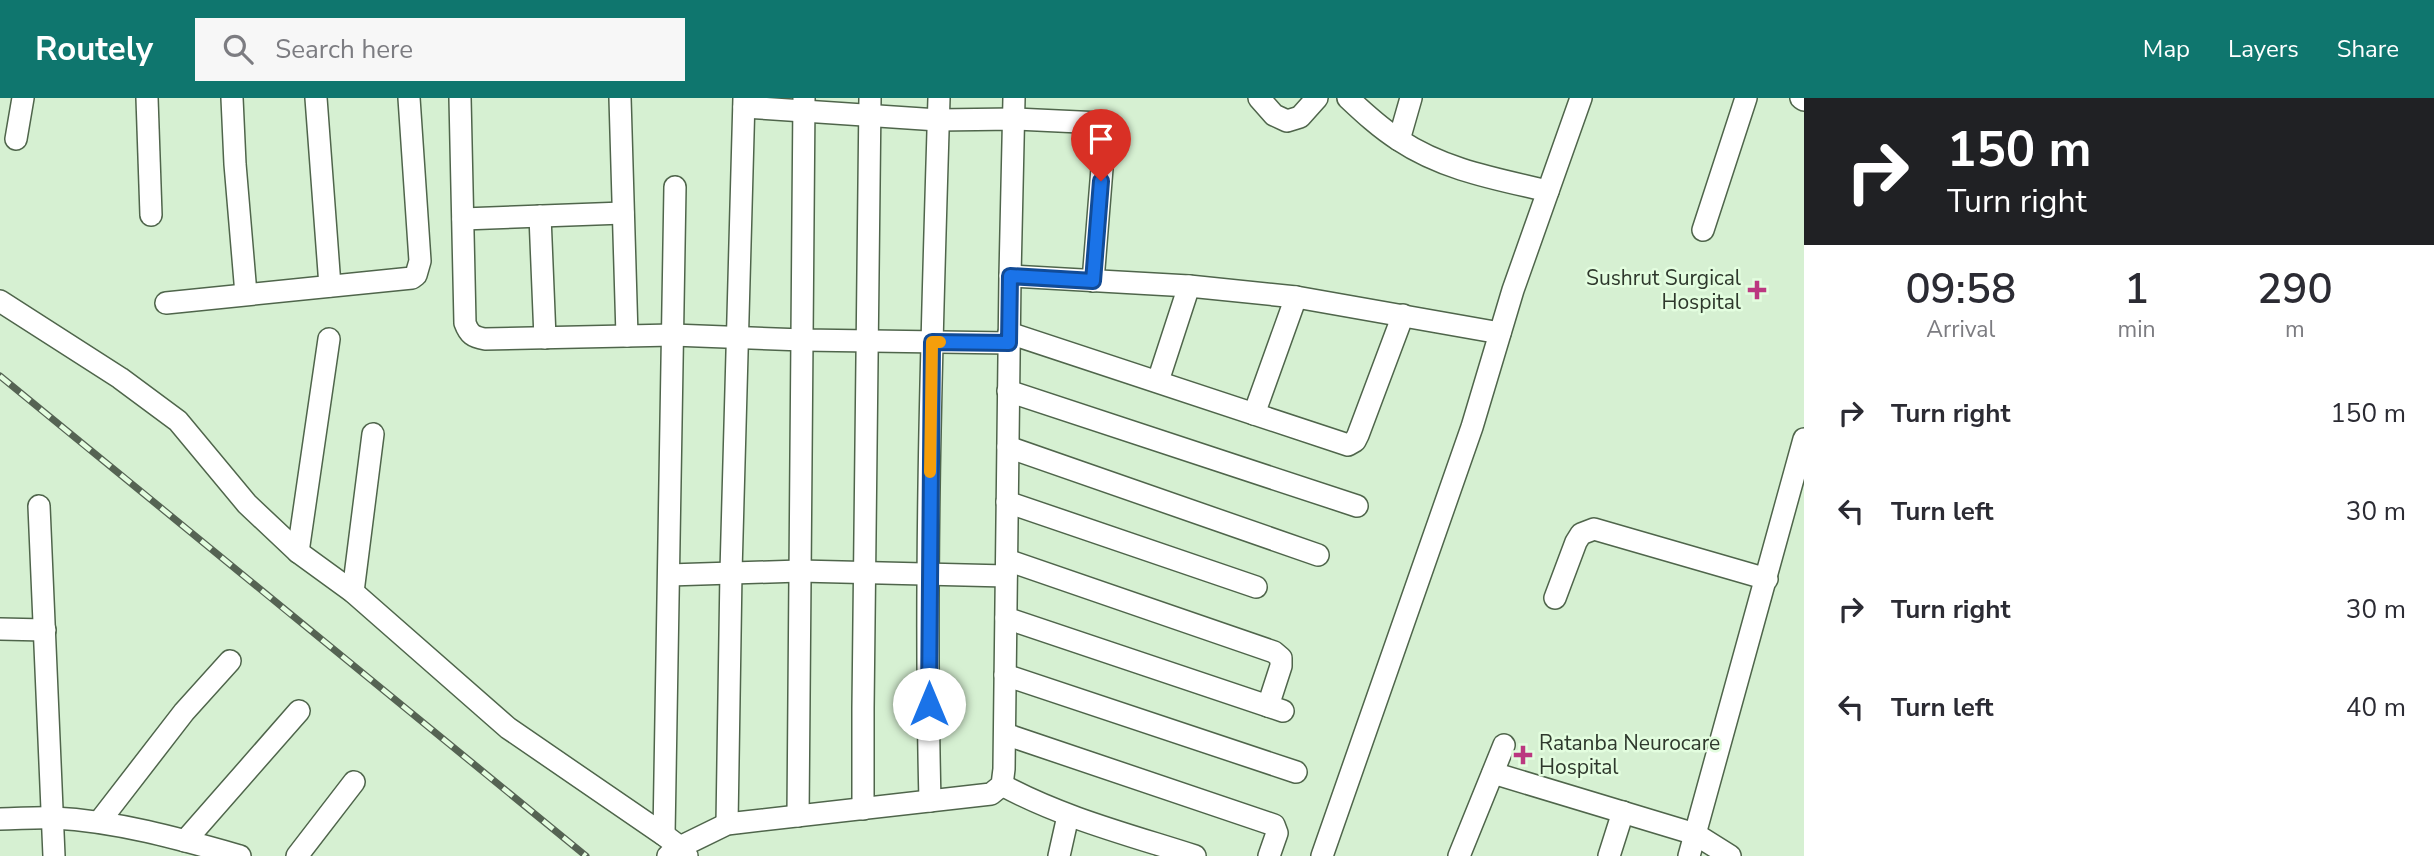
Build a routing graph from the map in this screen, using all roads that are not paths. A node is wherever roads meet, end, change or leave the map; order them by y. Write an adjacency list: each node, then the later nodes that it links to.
1 (23, 98): 20 (street)
2 (147, 98): 25 (street)
3 (232, 98): 33 (street)
4 (316, 98): 31 (street)
5 (409, 98): 31 (street)
6 (460, 98): 27 (street)
7 (620, 98): 24 (street)
8 (939, 98): 19 (street)
9 (1259, 98): 10 (street)
10 (1317, 98)
11 (1348, 98): 21 (street)
12 (1411, 98): 21 (street)
13 (1581, 98): 23 (street)
14 (1746, 98): 28 (street)
15 (744, 102): 16 (street); 42 (street)
16 (804, 105): 17 (street); 45 (street)
17 (870, 107): 19 (street); 46 (street)
18 (1014, 108): 19 (street); 29 (street); 30 (street)
19 (938, 120): 47 (street)
20 (16, 139)
21 (1399, 140): 23 (street)
22 (675, 187): 39 (street)
23 (1548, 191): 38 (street)
24 (623, 213): 26 (street); 40 (street)
25 (151, 215)
26 (540, 216): 27 (street); 41 (street)
27 (463, 219): 41 (street)
28 (1703, 230)
29 (1010, 276): 30 (street); 43 (street)
30 (1093, 281): 32 (street)
31 (330, 286): 33 (street)
32 (1189, 286): 34 (street); 48 (street)
33 (246, 294): 36 (street)
34 (1296, 297): 37 (street); 50 (street)
35 (0, 301): 57 (street)
36 (166, 303)
37 (1403, 315): 38 (street); 50 (street)
38 (1500, 333): 99 (street)
39 (673, 335): 40 (street); 42 (street); 63 (street)
40 (627, 336): 41 (street)
41 (545, 338)
42 (737, 338): 45 (street); 61 (street)
43 (1009, 338): 47 (street); 48 (street); 49 (street)
44 (329, 339): 57 (street)
45 (803, 340): 46 (street); 60 (street)
46 (866, 340): 47 (street); 62 (street)
47 (932, 342): 64 (street)
48 (1158, 382): 50 (street)
49 (1009, 391): 53 (street); 56 (street)
50 (1254, 414)
51 (373, 434): 67 (street)
52 (1804, 439): 65 (street)
53 (1008, 447): 54 (street); 58 (street)
54 (1007, 502): 59 (street); 66 (street)
55 (39, 506): 71 (street)
56 (1357, 506)
57 (299, 552): 67 (street)
58 (1318, 555)
59 (1006, 568): 64 (street); 69 (street); 69 (street)
60 (800, 571): 61 (street); 62 (street); 84 (street)
61 (731, 572): 63 (street); 89 (street)
62 (864, 574): 64 (street); 82 (street)
63 (669, 575): 92 (street)
64 (929, 575): 81 (street)
65 (1767, 579): 68 (street); 90 (street)
66 (1256, 587)
67 (353, 592): 92 (street)
68 (1555, 598)
69 (1006, 618): 73 (street)
70 (0, 629): 71 (street)
71 (45, 630): 86 (street)
72 (230, 661): 88 (street)
73 (1005, 675): 75 (street); 77 (street)
74 (299, 711): 91 (street)
75 (1005, 734): 80 (street); 98 (street)
76 (1504, 745): 78 (street)
77 (1296, 772)
78 (1493, 773): 83 (street); 100 (street)
79 (354, 782): 95 (street)
80 (1002, 785): 81 (street); 85 (street)
81 (930, 801): 82 (street)
82 (863, 808): 84 (street)
83 (1623, 812): 90 (street); 101 (street)
84 (798, 816): 89 (street)
85 (1068, 816): 96 (street); 97 (street)
86 (52, 817): 87 (street); 88 (street); 93 (street)
87 (0, 821)
88 (99, 822): 91 (street)
89 (727, 824): 92 (street)
90 (1695, 834): 102 (street); 103 (street)
91 (185, 841): 94 (street)
92 (675, 848)
93 (54, 856)
94 (240, 856)
95 (297, 856)
96 (1059, 856)
97 (1195, 856)
98 (1269, 856)
99 (1322, 856)
100 (1459, 856)
101 (1609, 856)
102 (1689, 856)
103 (1730, 856)

